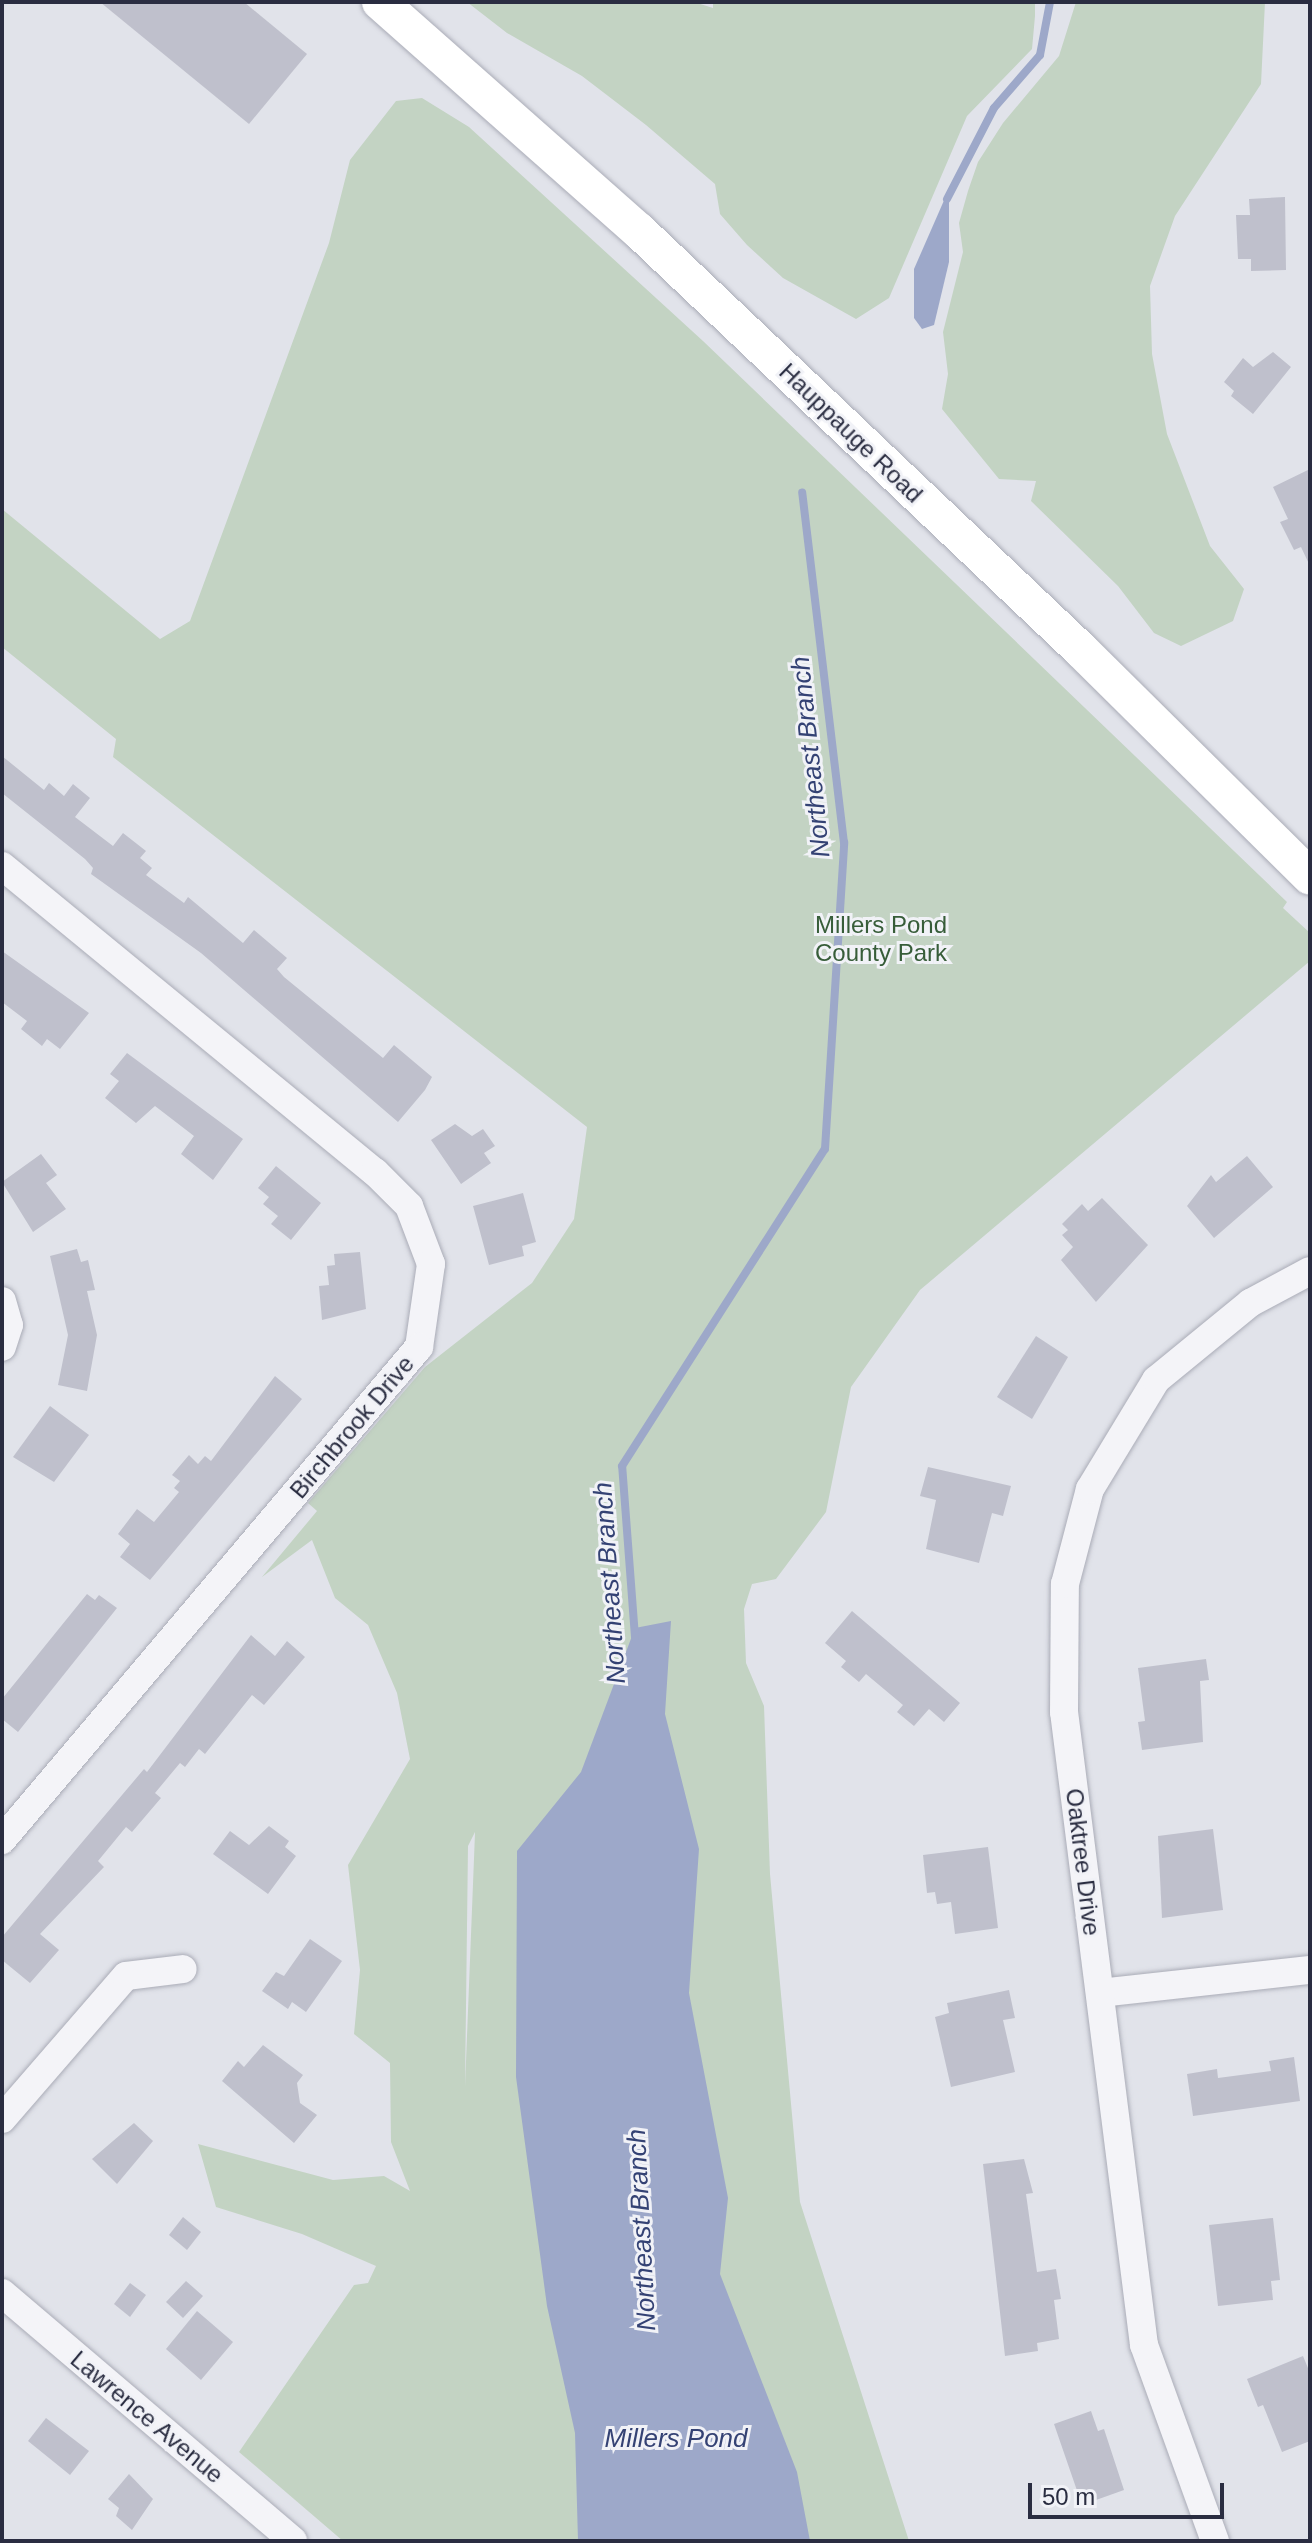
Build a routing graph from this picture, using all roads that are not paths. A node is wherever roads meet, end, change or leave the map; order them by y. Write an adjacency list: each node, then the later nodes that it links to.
1 (387, 3): 3 (main road, Hauppauge Road)
2 (2, 866): 7 (street, Birchbrook Drive)
3 (1310, 877)
4 (1310, 1271): 10 (street, Oaktree Drive)
5 (2, 1301): 6 (street)
6 (2, 1347)
7 (2, 1840)
8 (183, 1969): 11 (street)
9 (1310, 1970): 10 (street)
10 (1100, 1993): 14 (street, Oaktree Drive)
11 (2, 2119)
12 (2, 2293): 13 (street, Lawrence Avenue)
13 (293, 2541)
14 (1215, 2541)

